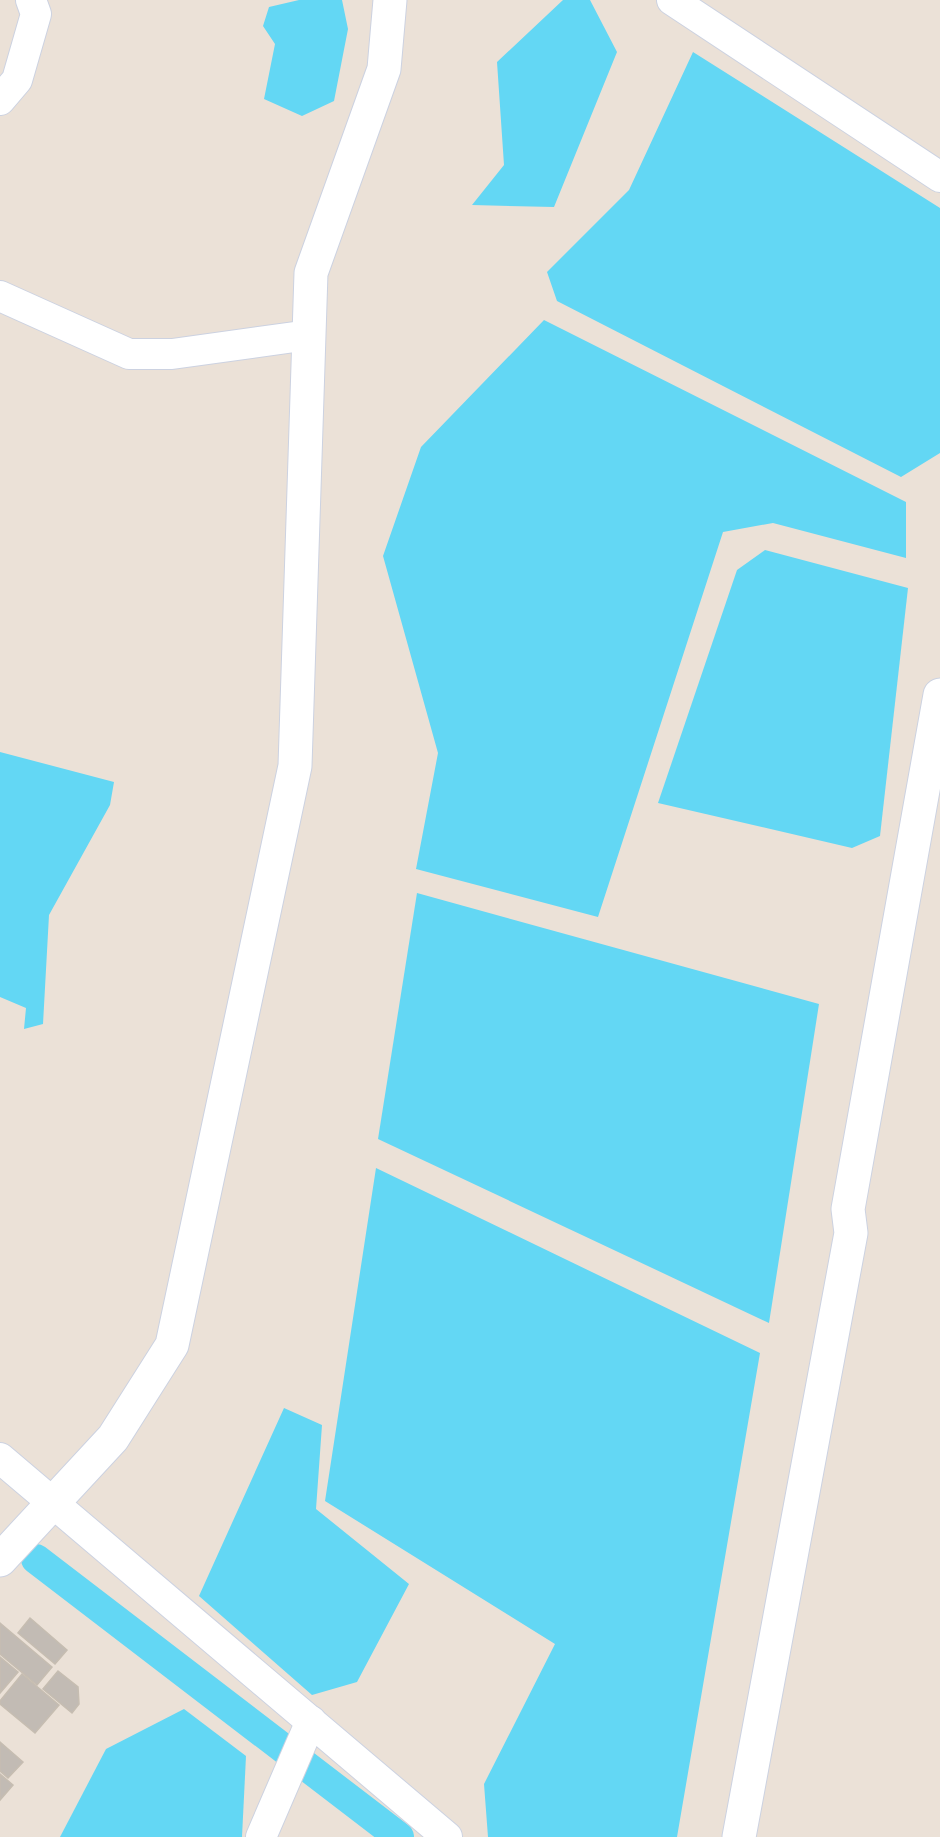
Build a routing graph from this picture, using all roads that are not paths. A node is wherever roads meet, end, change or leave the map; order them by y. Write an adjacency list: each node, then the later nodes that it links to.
1 (31, 0): 4 (street)
2 (390, 0): 7 (main road)
3 (672, 0): 5 (street)
4 (0, 100)
5 (940, 177)
6 (0, 296): 7 (street)
7 (309, 335): 10 (main road)
8 (940, 695): 15 (main road)
9 (0, 1458): 10 (street)
10 (54, 1502): 11 (main road); 12 (street)
11 (0, 1560)
12 (311, 1721): 13 (street); 14 (street)
13 (261, 1837)
14 (447, 1837)
15 (739, 1837)

